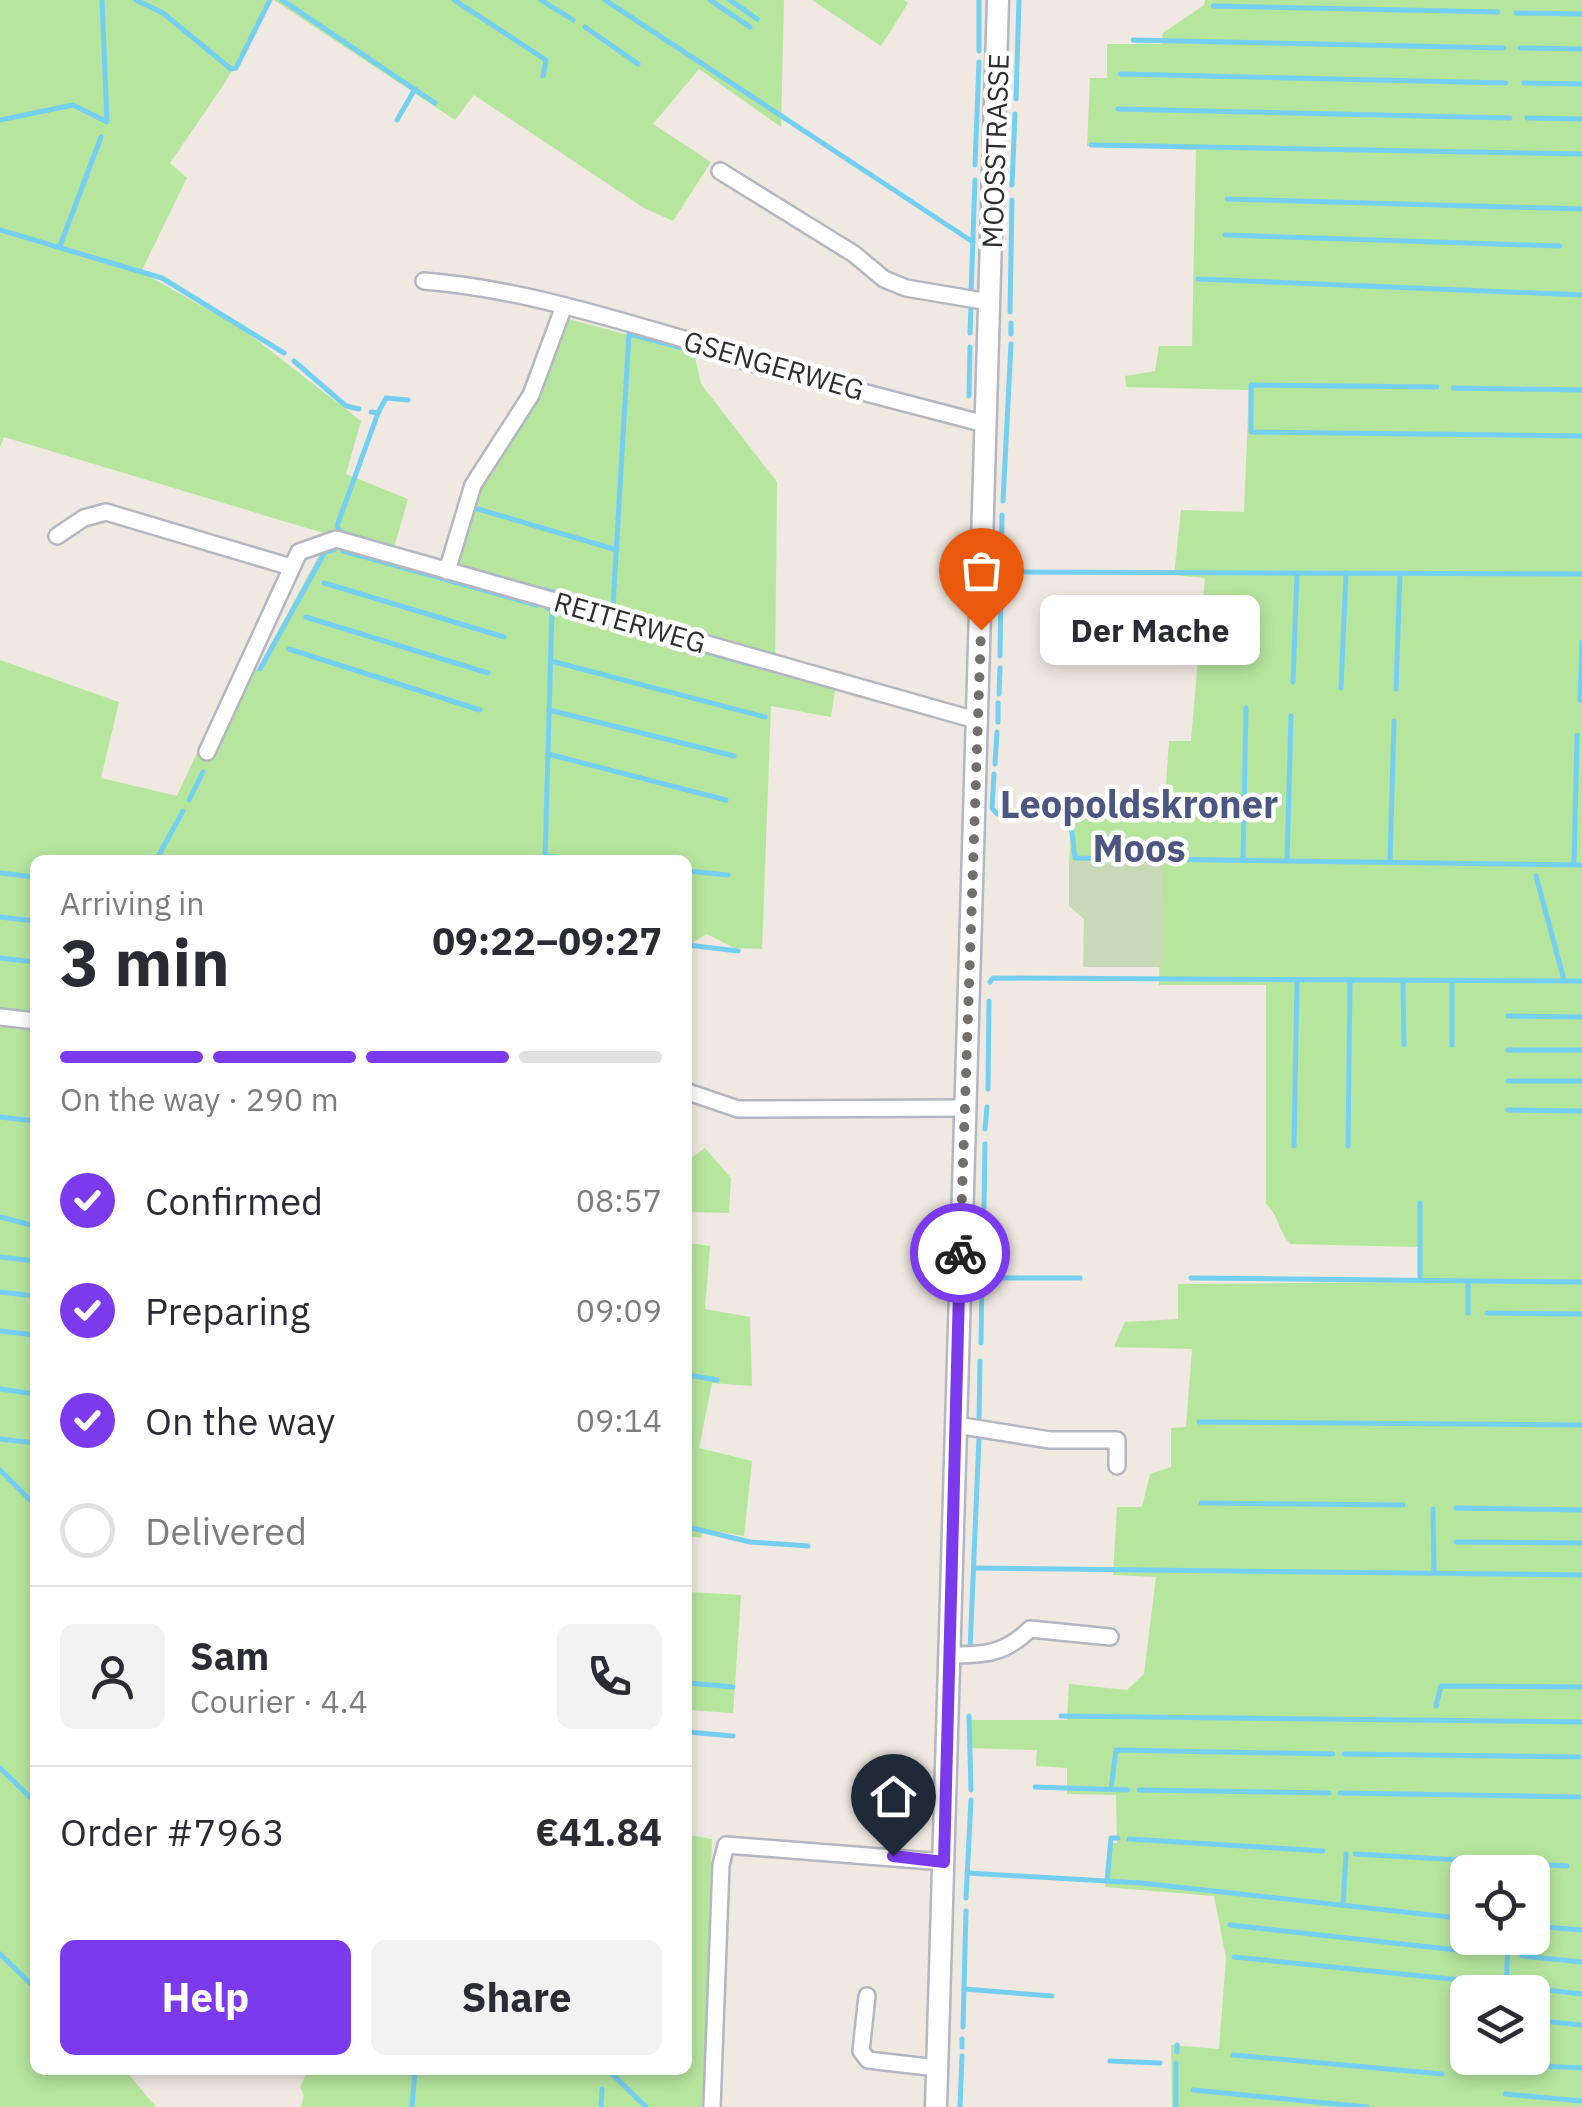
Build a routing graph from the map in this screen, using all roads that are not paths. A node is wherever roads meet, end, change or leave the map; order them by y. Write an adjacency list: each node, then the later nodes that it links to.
1 (998, 0): 4 (street, MOOSSTRASSE)
2 (720, 170): 4 (street)
3 (424, 280): 5 (street, GSENGERWEG)
4 (989, 302): 6 (street, MOOSSTRASSE)
5 (564, 306): 6 (street, GSENGERWEG); 9 (street)
6 (985, 424): 10 (street, MOOSSTRASSE)
7 (57, 536): 8 (street)
8 (291, 567): 9 (street, REITERWEG); 11 (street)
9 (447, 571): 10 (street, REITERWEG)
10 (979, 721): 15 (street, MOOSSTRASSE)
11 (206, 752)
12 (0, 1017): 13 (street)
13 (30, 1020)
14 (692, 1093): 15 (street)
15 (964, 1108): 16 (street, MOOSSTRASSE)
16 (956, 1424): 17 (street); 19 (street, MOOSSTRASSE)
17 (1118, 1466)
18 (1110, 1636): 19 (street)
19 (950, 1655): 20 (street, MOOSSTRASSE)
20 (944, 1862): 22 (street, MOOSSTRASSE); 23 (street)
21 (867, 1996): 22 (street)
22 (937, 2068): 24 (street, MOOSSTRASSE)
23 (712, 2107)
24 (936, 2107)

